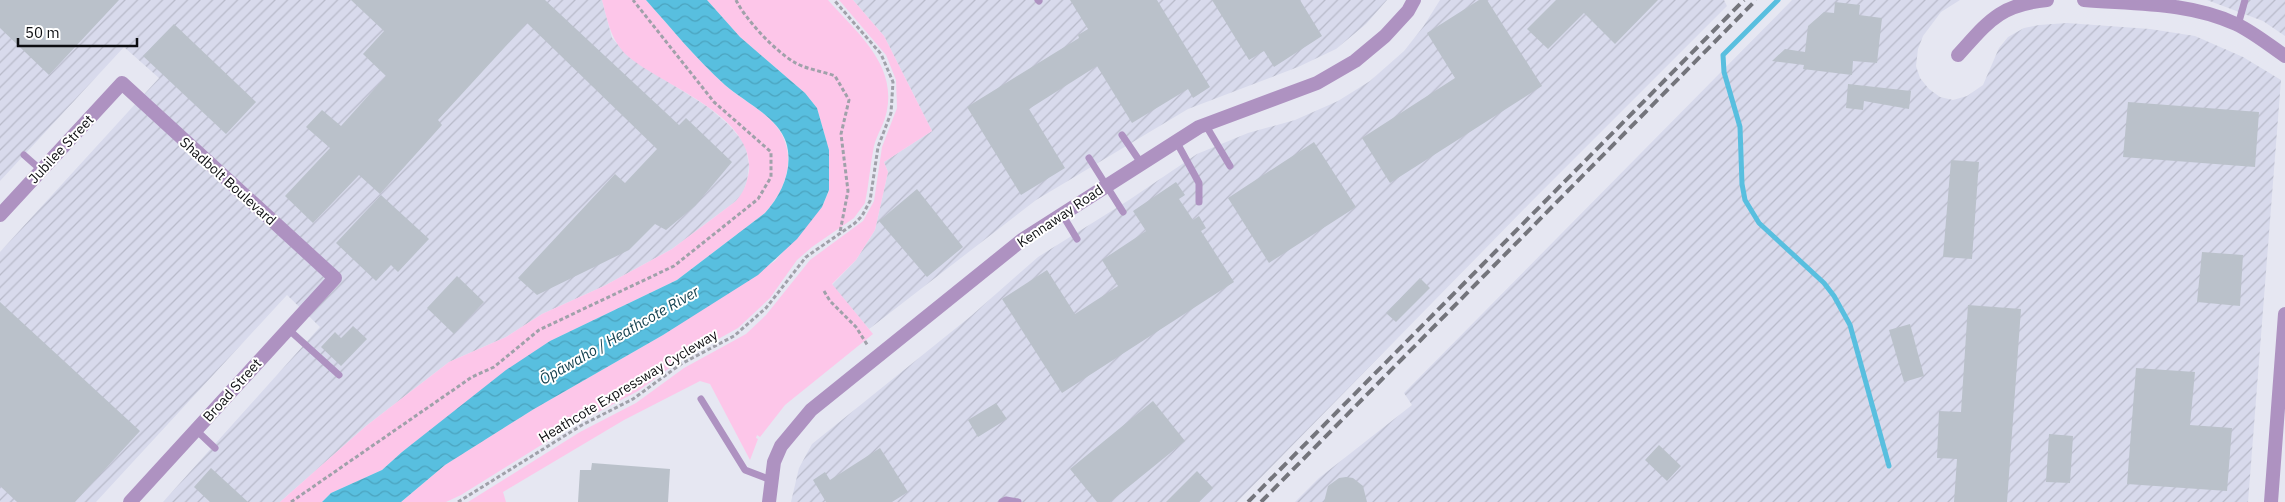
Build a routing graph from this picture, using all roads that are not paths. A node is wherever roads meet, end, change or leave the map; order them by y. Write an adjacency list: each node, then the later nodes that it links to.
1 (1414, 0): 9 (street, Kennaway Road)
2 (2047, 0): 6 (street)
3 (2084, 0): 5 (street)
4 (2245, 0): 5 (lane)
5 (2238, 25): 7 (street)
6 (1958, 54)
7 (2285, 56)
8 (122, 83): 16 (street, Jubilee Street); 23 (street, Shadbolt Boulevard)
9 (1205, 124): 11 (street, Kennaway Road); 15 (lane)
10 (1122, 135): 14 (lane)
11 (1176, 141): 14 (street, Kennaway Road); 18 (lane)
12 (24, 154): 16 (lane)
13 (1089, 158): 17 (lane)
14 (1141, 163): 17 (street, Kennaway Road)
15 (1230, 166)
16 (42, 170): 21 (street, Jubilee Street)
17 (1106, 185): 19 (lane); 20 (street, Kennaway Road)
18 (1199, 202)
19 (1123, 212)
20 (1062, 214): 22 (lane); 31 (street, Kennaway Road)
21 (0, 215)
22 (1077, 239)
23 (335, 278): 25 (street, Broad Street)
24 (2285, 314): 27 (street)
25 (288, 329): 26 (lane); 29 (street, Broad Street)
26 (339, 375)
27 (2282, 392): 36 (street)
28 (701, 399): 31 (lane)
29 (196, 430): 30 (lane); 32 (street, Broad Street)
30 (215, 448)
31 (771, 480): 33 (street, Kennaway Road)
32 (130, 502)
33 (769, 502)
34 (1002, 502): 35 (lane)
35 (1018, 502)
36 (2271, 502)

